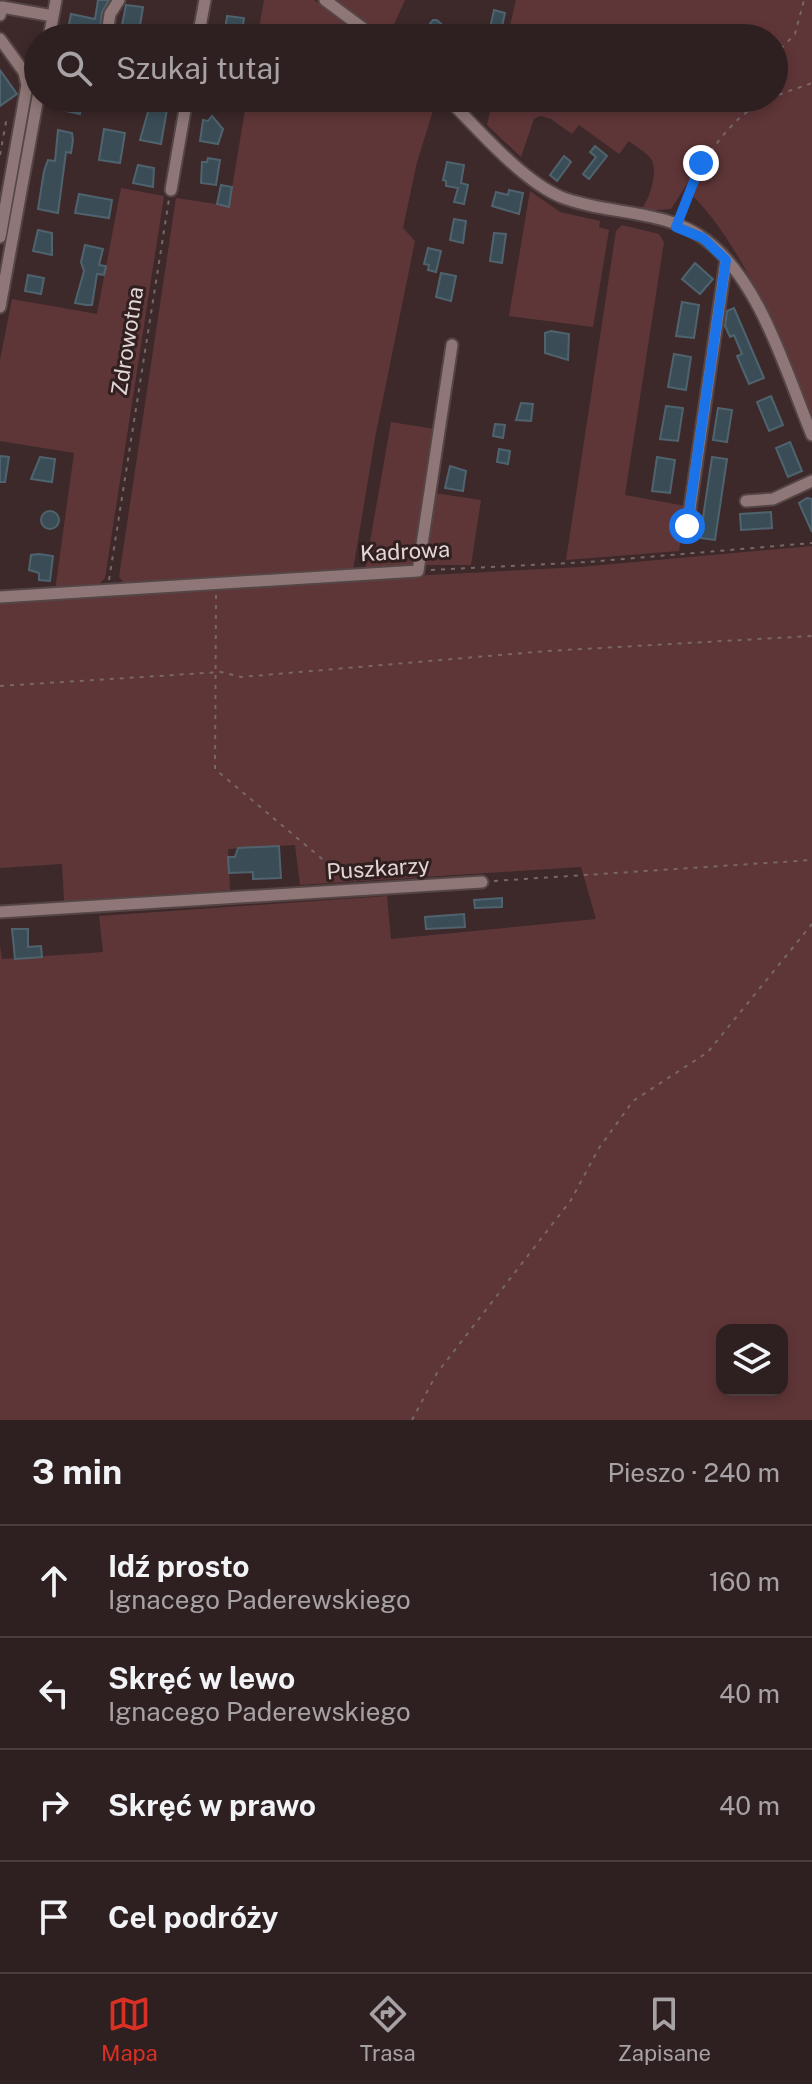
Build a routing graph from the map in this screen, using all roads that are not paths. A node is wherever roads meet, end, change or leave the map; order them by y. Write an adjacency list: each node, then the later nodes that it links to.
1 (56, 0): 6 (street)
2 (119, 0): 8 (street)
3 (205, 0): 9 (street)
4 (325, 0): 10 (street)
5 (0, 15): 6 (street)
6 (53, 16): 7 (street)
7 (52, 24)
8 (108, 24)
9 (201, 24)
10 (357, 24)
11 (0, 39): 12 (street)
12 (24, 72)
13 (24, 102): 18 (street)
14 (35, 112): 20 (street)
15 (185, 112): 17 (street)
16 (462, 112): 19 (street)
17 (171, 190)
18 (0, 237)
19 (726, 260): 22 (street); 25 (street)
20 (0, 307)
21 (452, 345): 26 (street, Kadrowa)
22 (812, 435)
23 (812, 481): 24 (street)
24 (746, 501)
25 (687, 529)
26 (0, 597)
27 (482, 882): 28 (street, Puszkarzy)
28 (0, 912)

